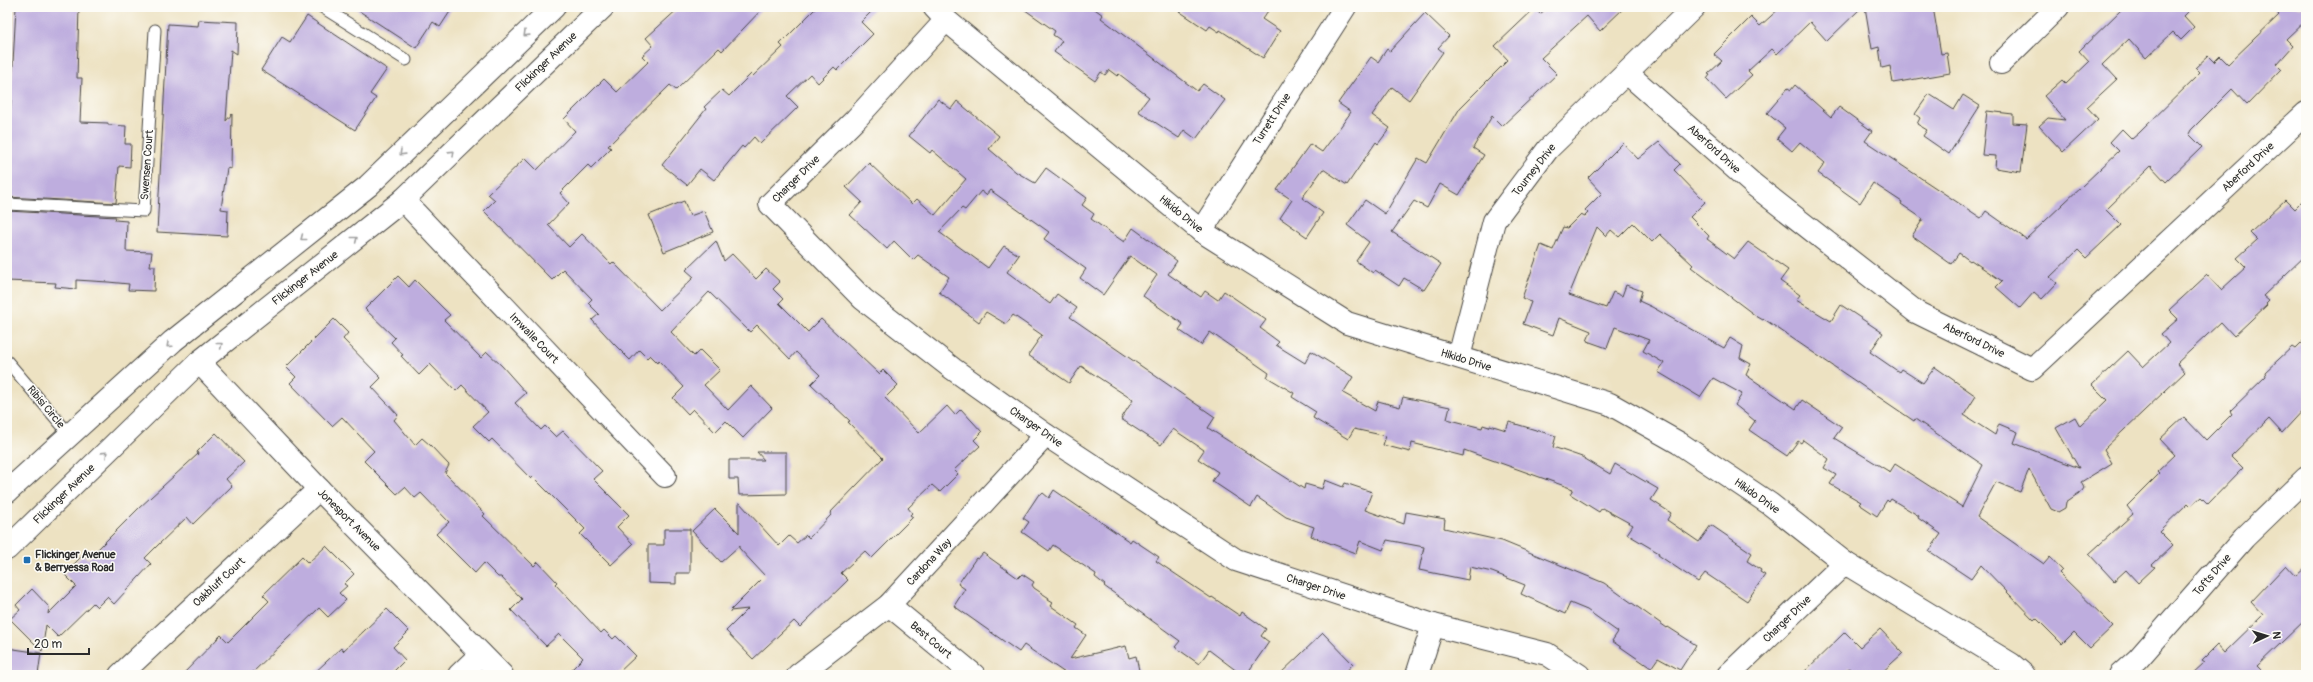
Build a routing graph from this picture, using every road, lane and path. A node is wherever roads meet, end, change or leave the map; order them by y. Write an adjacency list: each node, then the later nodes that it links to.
1 (322, 7): 9 (lane)
2 (554, 7): 19 (street, one-way to 19)
3 (603, 7): 13 (street, Flickinger Avenue, one-way to 3)
4 (1345, 7): 15 (street, Turrett Drive)
5 (1694, 7): 11 (street, Tourney Drive)
6 (2058, 7): 10 (street)
7 (940, 13): 15 (street, Hikido Drive); 20 (street, Charger Drive)
8 (156, 30): 14 (lane, Swensen Court)
9 (406, 60)
10 (2001, 63)
11 (1627, 72): 12 (street, Aberford Drive); 16 (street, Tourney Drive)
12 (2306, 113)
13 (403, 200): 18 (street, Flickinger Avenue, one-way to 13); 21 (street, Imwalle Court)
14 (7, 204)
15 (1201, 231): 16 (street, Hikido Drive)
16 (1459, 357): 26 (street, Hikido Drive)
17 (7, 361): 19 (lane, Ribisi Circle)
18 (199, 362): 23 (street, Jonesport Avenue); 25 (street, Flickinger Avenue, one-way to 18)
19 (70, 435): 24 (street)
20 (1046, 435): 27 (street, Cardona Way); 28 (street, Charger Drive)
21 (665, 476)
22 (2306, 478): 39 (street, Tofts Drive)
23 (318, 489): 29 (street, Jonesport Avenue); 30 (street, Oakbluff Court)
24 (7, 492)
25 (7, 549)
26 (1845, 563): 37 (street, Charger Drive); 38 (street, Hikido Drive)
27 (889, 605): 33 (street, Cardona Way); 34 (street, Best Court)
28 (1433, 625): 35 (street); 36 (street, Charger Drive)
29 (481, 654): 31 (street); 32 (street, Jonesport Avenue)
30 (120, 675)
31 (459, 675)
32 (502, 675)
33 (798, 675)
34 (974, 675)
35 (1417, 675)
36 (1579, 675)
37 (1728, 675)
38 (2024, 675)
39 (2120, 675)

